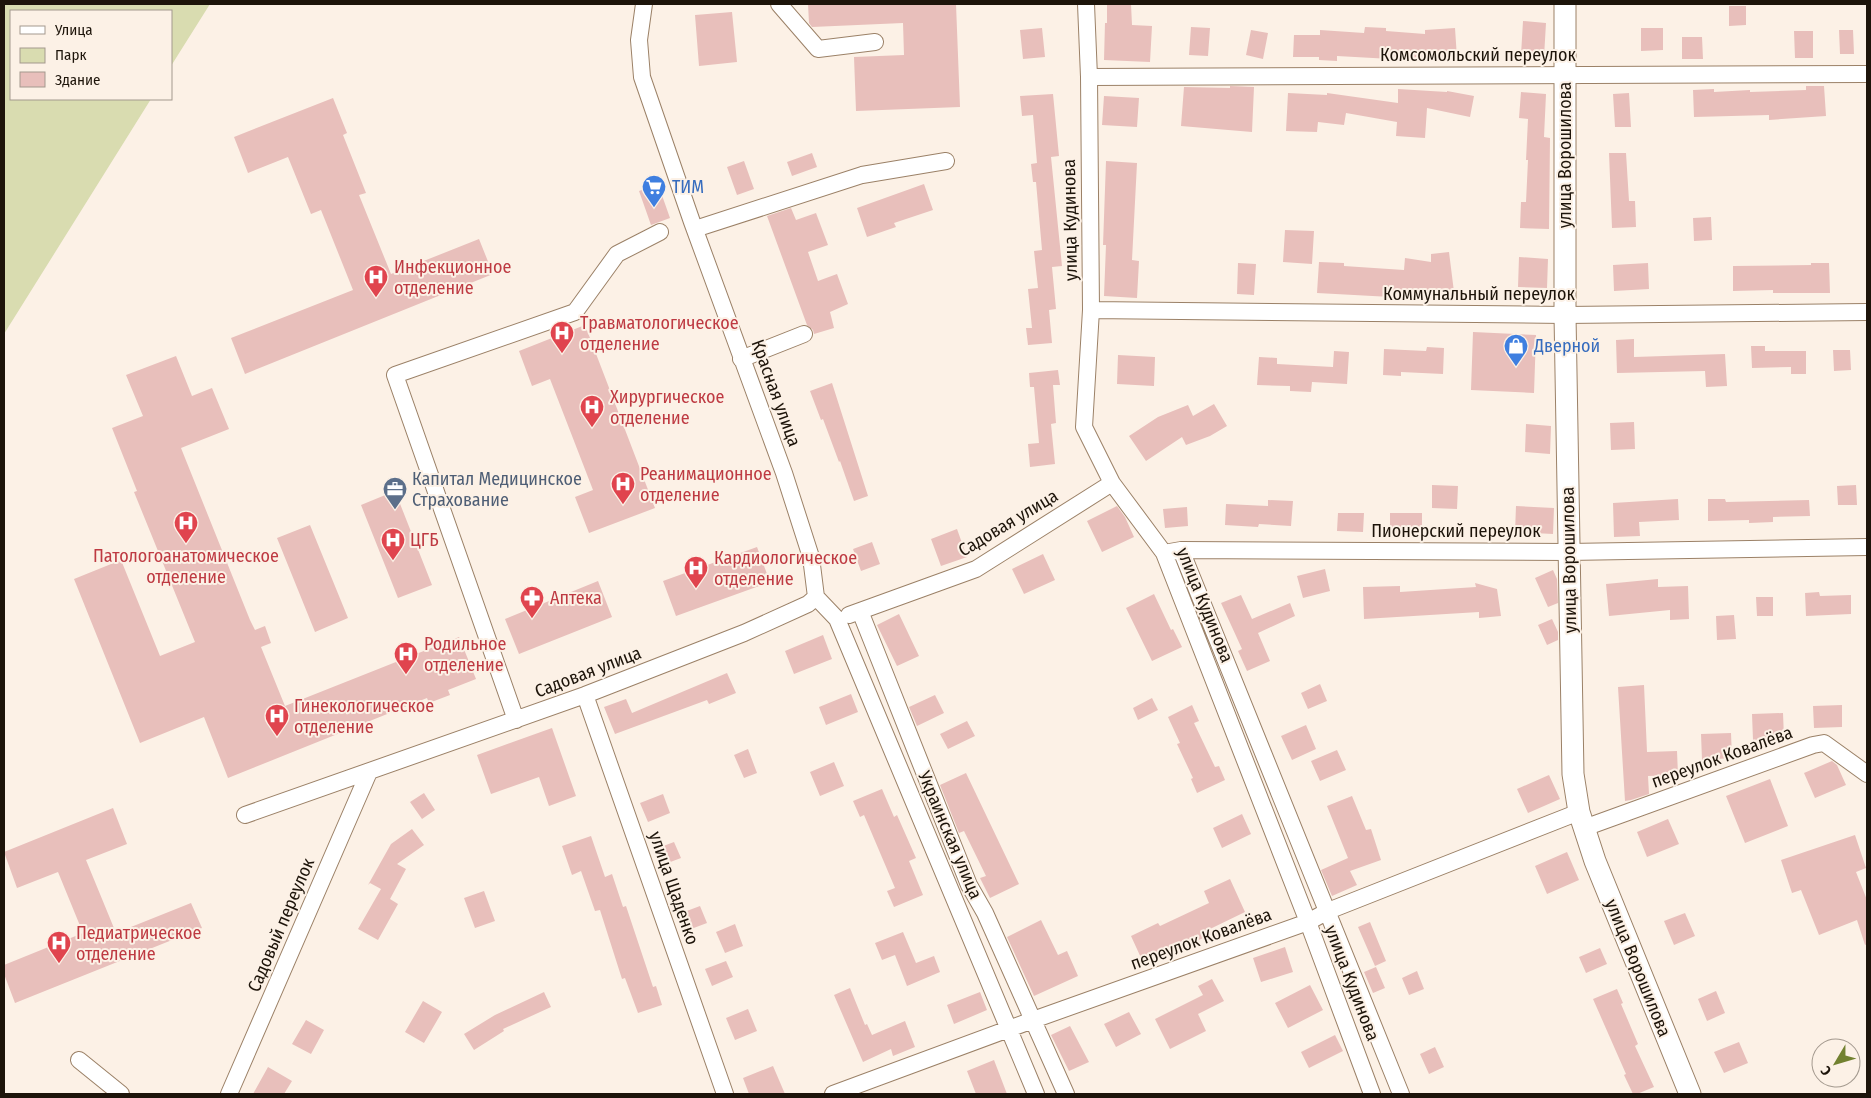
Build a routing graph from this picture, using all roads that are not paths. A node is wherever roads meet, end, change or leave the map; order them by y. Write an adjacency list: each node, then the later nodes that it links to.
1 (644, 4): 10 (street, Красная улица)
2 (779, 4): 5 (street)
3 (1086, 4): 8 (street, улица Кудинова)
4 (1565, 4): 7 (main road, улица Ворошилова)
5 (874, 42)
6 (1867, 74): 7 (street, Комсомольский переулок)
7 (1565, 75): 8 (street, Комсомольский переулок); 14 (main road, улица Ворошилова)
8 (1089, 77): 12 (street, улица Кудинова)
9 (946, 161): 10 (street)
10 (695, 229): 16 (street, Красная улица)
11 (660, 232): 26 (street)
12 (1091, 310): 14 (street, Коммунальный переулок); 17 (street, улица Кудинова)
13 (1867, 312): 14 (street, Коммунальный переулок)
14 (1565, 315): 20 (main road, улица Ворошилова)
15 (804, 334): 16 (street)
16 (741, 359): 22 (street, Красная улица)
17 (1112, 483): 21 (street, улица Кудинова); 23 (street, Садовая улица)
18 (1867, 547): 20 (street, Пионерский переулок)
19 (1181, 550): 20 (street, Пионерский переулок); 21 (street, Пионерский переулок); 31 (street, улица Кудинова)
20 (1568, 552): 30 (main road, улица Ворошилова)
21 (1164, 554): 32 (street, улица Кудинова)
22 (816, 598): 24 (street, Украинская улица); 25 (street, Садовая улица)
23 (860, 611): 24 (street, Садовая улица); 33 (street, Украинская улица)
24 (837, 619): 34 (street, Украинская улица)
25 (585, 695): 26 (street, Садовая улица); 38 (street, улица Щаденко)
26 (516, 720): 27 (street, Садовая улица)
27 (369, 772): 29 (street, Садовая улица); 37 (street, Садовый переулок)
28 (1867, 774): 30 (street, переулок Ковалёва)
29 (245, 816)
30 (1581, 820): 31 (street, переулок Ковалёва); 44 (main road, улица Ворошилова)
31 (1328, 911): 32 (street, переулок Ковалёва); 43 (street, улица Кудинова)
32 (1308, 922): 33 (street, переулок Ковалёва); 42 (street, улица Кудинова)
33 (1033, 1020): 34 (street, переулок Ковалёва); 41 (street, Украинская улица)
34 (1010, 1029): 39 (street, переулок Ковалёва); 40 (street, Украинская улица)
35 (80, 1060): 36 (street)
36 (121, 1094)
37 (229, 1094)
38 (725, 1094)
39 (833, 1094)
40 (1036, 1094)
41 (1066, 1094)
42 (1372, 1094)
43 (1401, 1094)
44 (1690, 1094)

